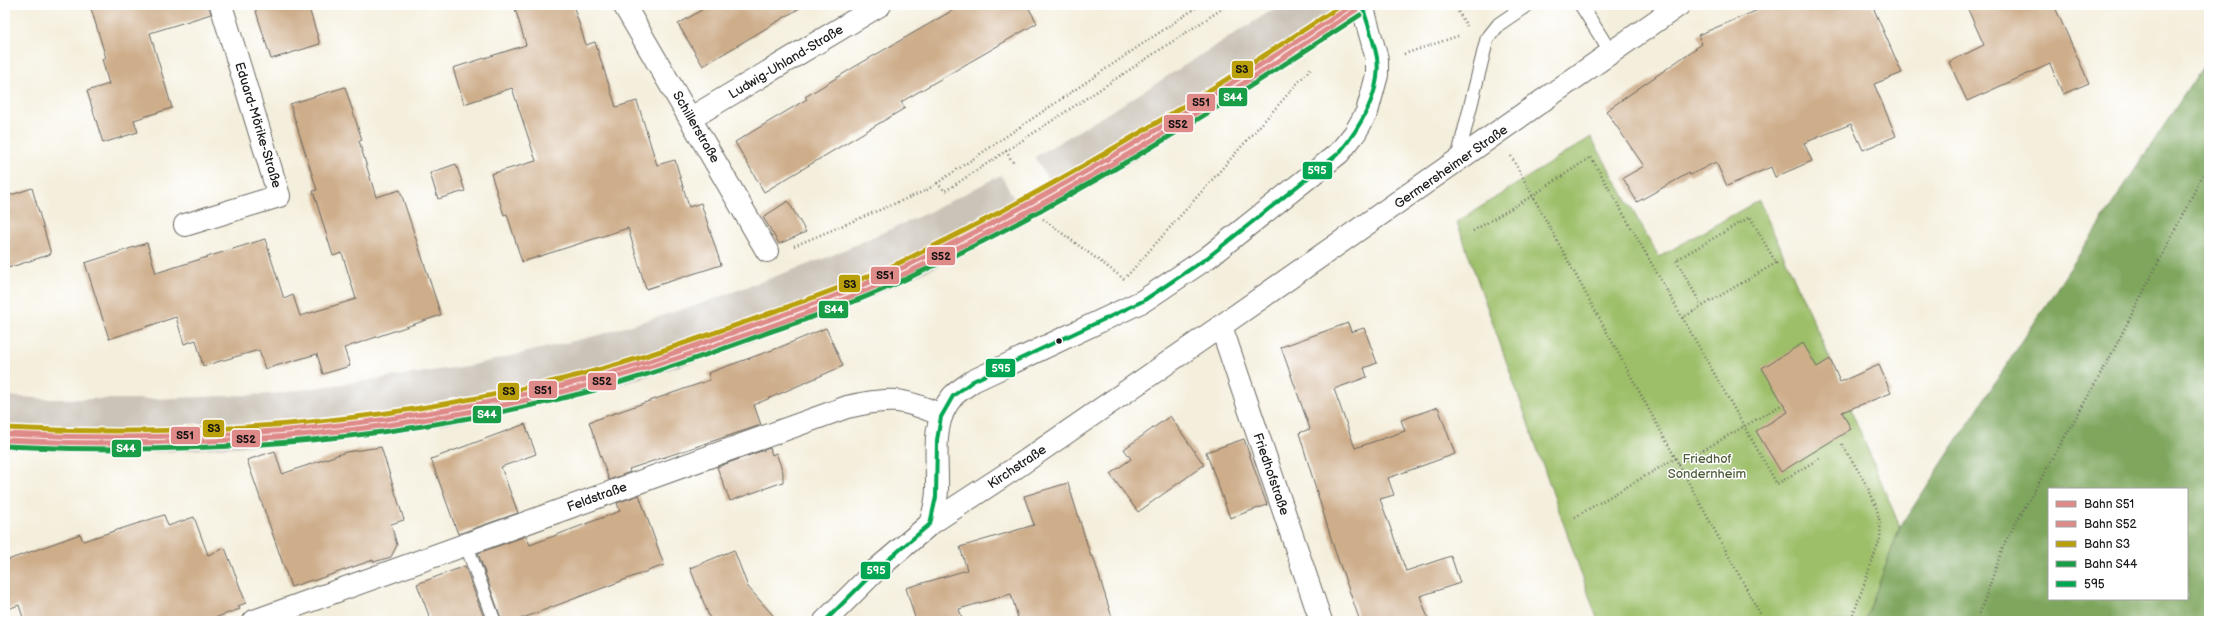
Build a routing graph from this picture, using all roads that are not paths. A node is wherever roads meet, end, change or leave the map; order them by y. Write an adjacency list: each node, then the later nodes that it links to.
1 (221, 5): 11 (street, Eduard-Mörike-Straße)
2 (624, 5): 9 (street, Schillerstraße)
3 (880, 5): 9 (street, Ludwig-Uhland-Straße)
4 (1362, 5): 14 (street)
5 (1527, 5): 10 (lane)
6 (1581, 5): 8 (lane)
7 (1679, 5): 8 (street, Germersheimer Straße)
8 (1611, 53): 10 (street, Germersheimer Straße)
9 (691, 118): 12 (street, Schillerstraße)
10 (1457, 163): 13 (street, Germersheimer Straße)
11 (185, 225)
12 (767, 250)
13 (1221, 326): 15 (street, Kirchstraße); 20 (street, Friedhofstraße)
14 (941, 414): 15 (street); 16 (street, Feldstraße)
15 (930, 524): 19 (street, Kirchstraße)
16 (466, 544): 17 (street, Feldstraße); 18 (lane)
17 (254, 621)
18 (494, 621)
19 (825, 621)
20 (1321, 621)

